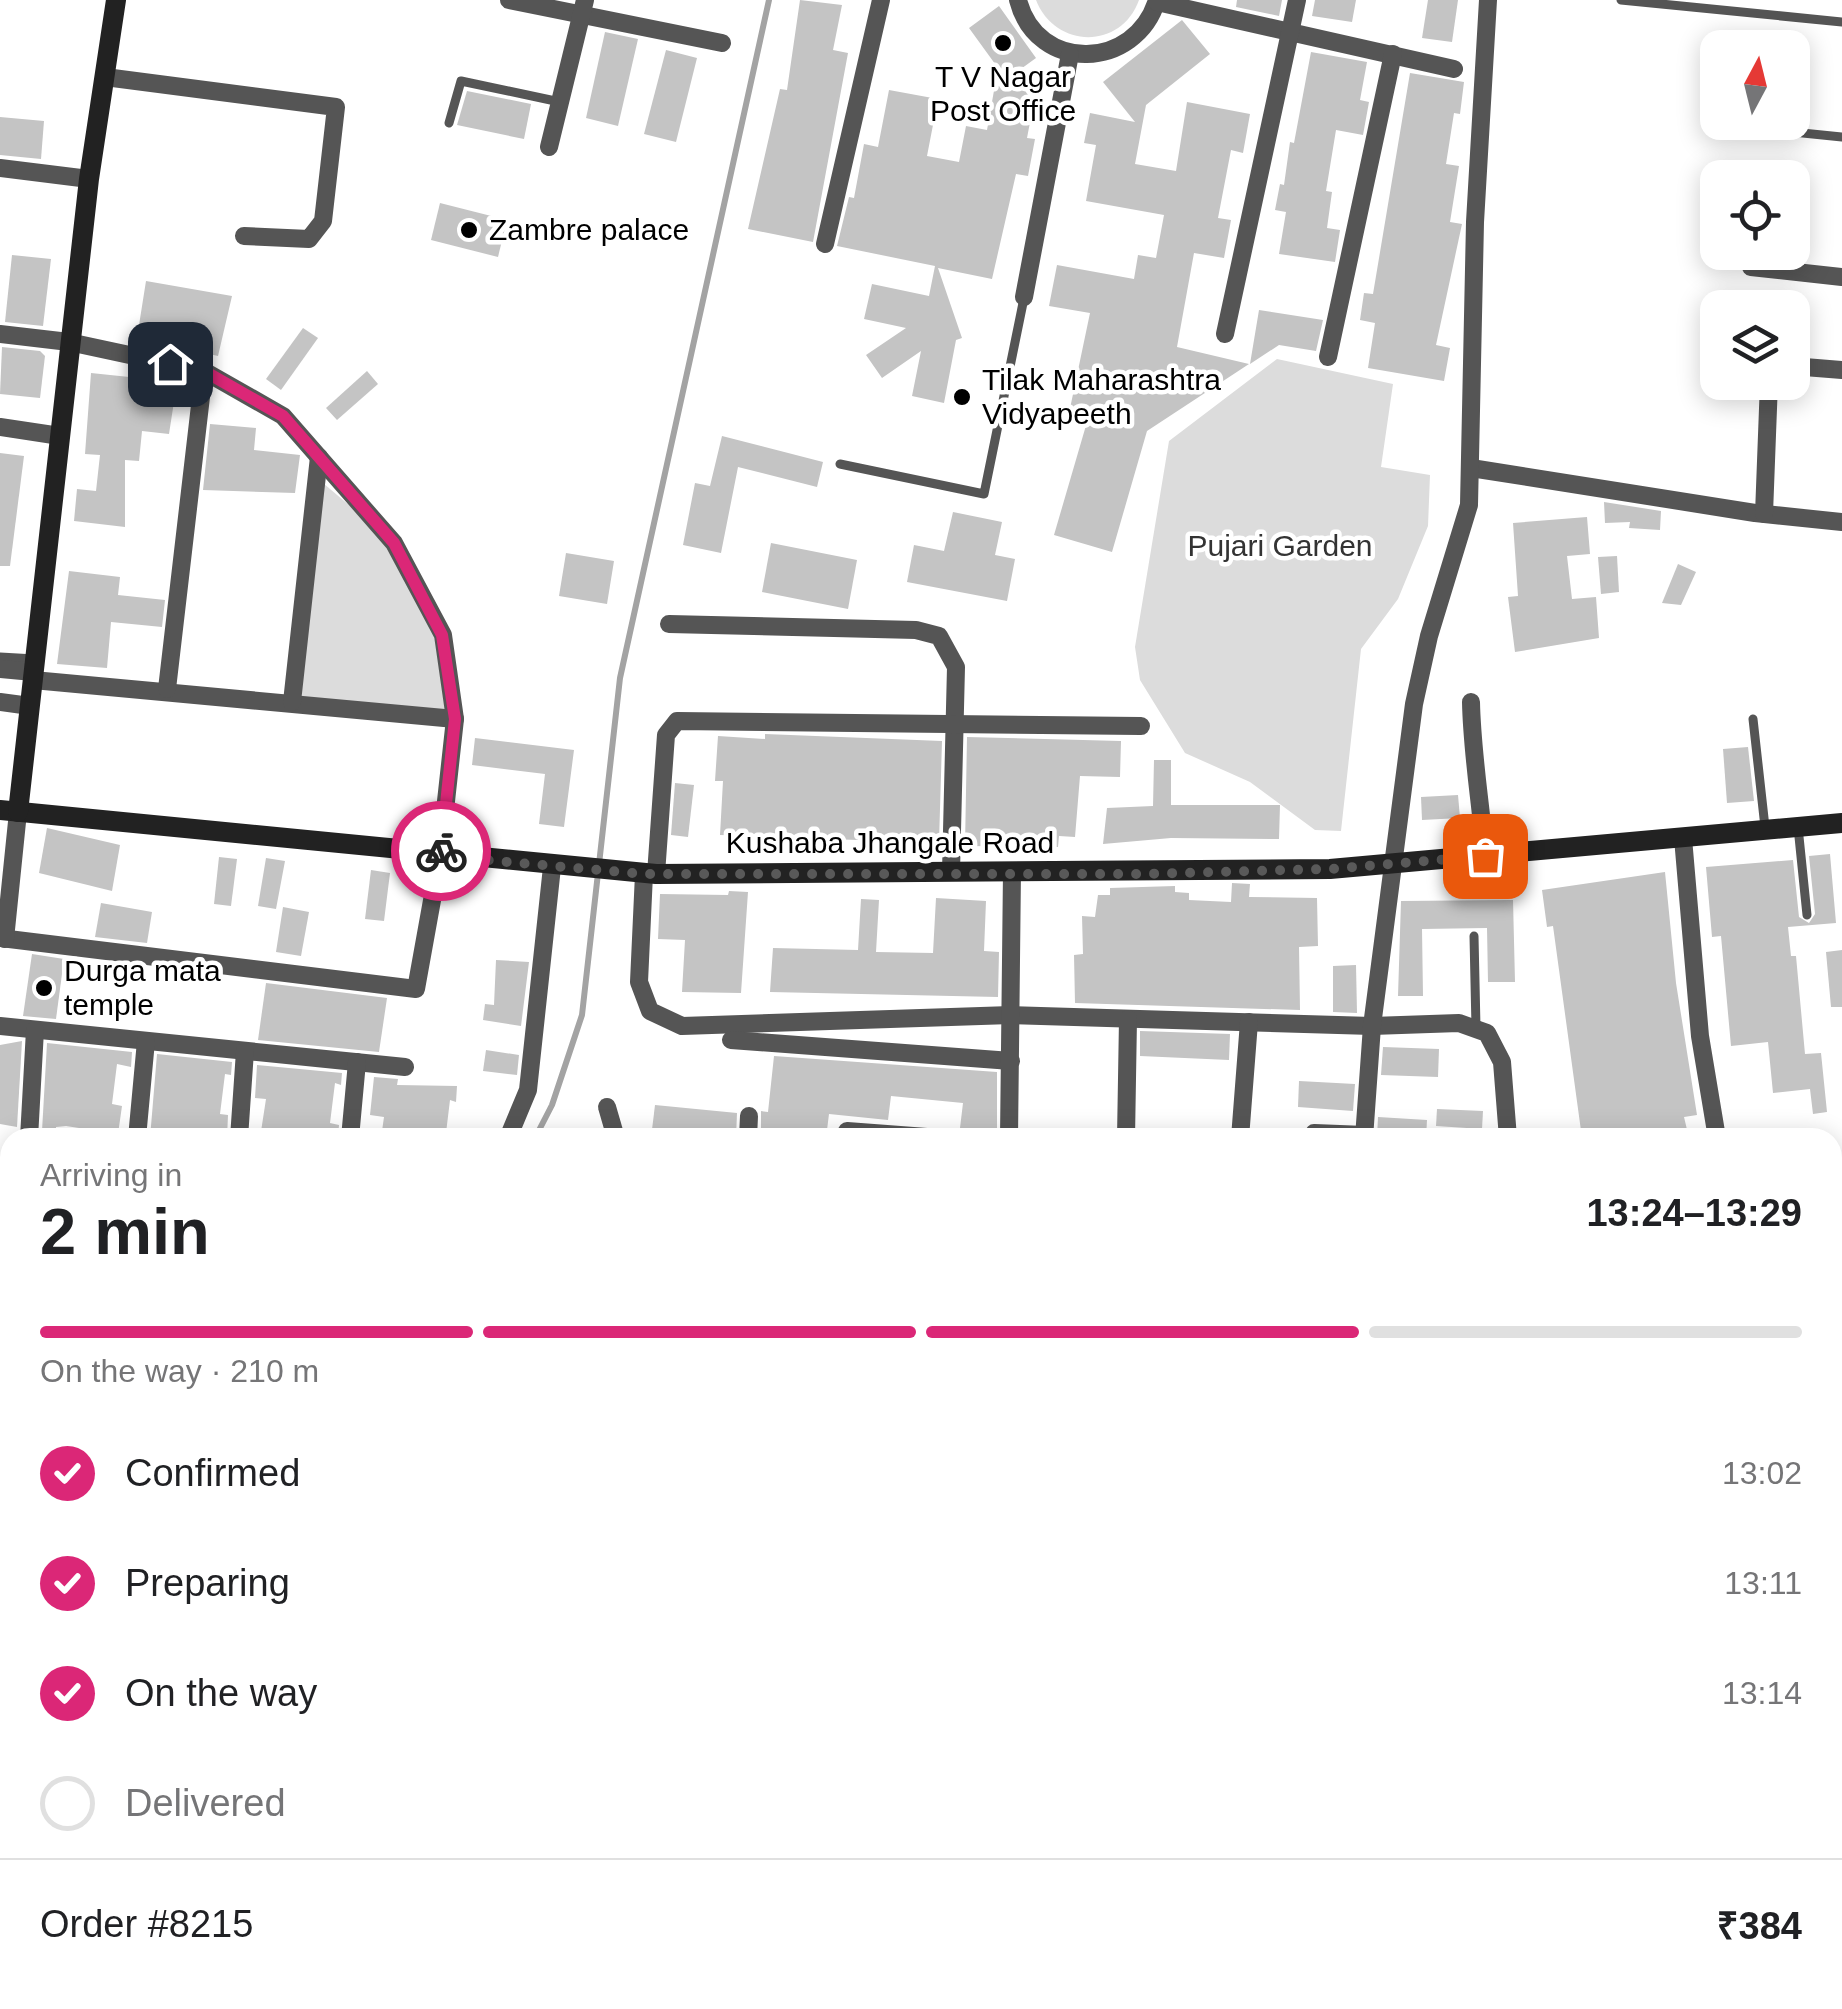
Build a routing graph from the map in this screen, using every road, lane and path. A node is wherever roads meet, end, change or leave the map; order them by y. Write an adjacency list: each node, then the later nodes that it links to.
1 (116, 0): 17 (street)
2 (509, 0): 9 (street)
3 (881, 0): 26 (street)
4 (1018, 0): 14 (street)
5 (1297, 0): 12 (street)
6 (1488, 0): 42 (street)
7 (1622, 0): 10 (lane)
8 (1157, 1): 12 (street); 14 (street)
9 (584, 6): 13 (street); 18 (street)
10 (1731, 6): 11 (lane)
11 (1842, 22)
12 (1290, 32): 15 (street); 31 (street)
13 (722, 43)
14 (1070, 54): 29 (street)
15 (1393, 54): 16 (street); 33 (street)
16 (1454, 69)
17 (104, 78): 24 (street); 25 (street)
18 (560, 102): 19 (lane); 22 (street)
19 (449, 122)
20 (1810, 134): 21 (lane)
21 (1842, 137)
22 (549, 147)
23 (0, 168): 24 (street)
24 (89, 178): 32 (street)
25 (244, 236)
26 (825, 244)
27 (1776, 270): 28 (street)
28 (1842, 278)
29 (1024, 297): 41 (lane)
30 (0, 334): 32 (street)
31 (1225, 334)
32 (69, 342): 36 (street); 39 (street)
33 (1328, 357)
34 (1810, 367): 35 (street)
35 (1842, 370)
36 (204, 371): 40 (street); 49 (street)
37 (1768, 400): 43 (street)
38 (0, 427): 39 (street)
39 (60, 436): 48 (street)
40 (319, 458): 51 (street); 54 (street)
41 (840, 464)
42 (1470, 468): 43 (street); 65 (street)
43 (1764, 514): 44 (street)
44 (1842, 522)
45 (668, 624): 56 (street)
46 (0, 657): 48 (lane)
47 (0, 669): 48 (street)
48 (34, 670): 49 (street); 53 (street)
49 (167, 690): 51 (street)
50 (0, 702): 53 (street)
51 (292, 702): 54 (street)
52 (1472, 702): 64 (street)
53 (30, 706): 58 (street)
54 (455, 719): 63 (street)
55 (1754, 720): 61 (lane)
56 (956, 724): 57 (street); 68 (street); 69 (street)
57 (1141, 726)
58 (9, 811): 63 (street, Kushaba Jhangale Road); 72 (street)
59 (1842, 823): 60 (street, Kushaba Jhangale Road)
60 (1798, 827): 61 (street, Kushaba Jhangale Road); 70 (lane)
61 (1766, 830): 62 (street, Kushaba Jhangale Road)
62 (1683, 838): 64 (street, Kushaba Jhangale Road); 100 (street)
63 (440, 856): 66 (street, Kushaba Jhangale Road); 72 (street)
64 (1485, 856): 65 (street, Kushaba Jhangale Road)
65 (1391, 865): 67 (street, Kushaba Jhangale Road); 77 (street)
66 (561, 867): 69 (street, Kushaba Jhangale Road); 92 (street)
67 (1012, 871): 68 (street, Kushaba Jhangale Road); 73 (street)
68 (951, 872): 69 (street, Kushaba Jhangale Road)
69 (643, 873): 73 (street)
70 (1807, 915)
71 (1474, 936): 78 (lane)
72 (2, 938)
73 (1011, 1015): 74 (street); 83 (street)
74 (1128, 1019): 75 (street); 96 (street)
75 (1249, 1022): 77 (street); 97 (street)
76 (0, 1026): 79 (street)
77 (1372, 1026): 78 (street); 98 (street)
78 (1476, 1029): 99 (street)
79 (35, 1030): 81 (street); 88 (street)
80 (731, 1040): 83 (street)
81 (146, 1041): 82 (street); 89 (street)
82 (246, 1051): 84 (street); 90 (street)
83 (1010, 1061): 95 (street)
84 (356, 1062): 85 (street); 91 (street)
85 (405, 1067)
86 (606, 1107): 93 (street)
87 (749, 1116): 94 (street)
88 (29, 1128)
89 (137, 1128)
90 (241, 1128)
91 (351, 1128)
92 (512, 1128)
93 (613, 1128)
94 (748, 1128)
95 (1008, 1128)
96 (1126, 1128)
97 (1241, 1128)
98 (1365, 1128)
99 (1507, 1128)
100 (1715, 1128)

